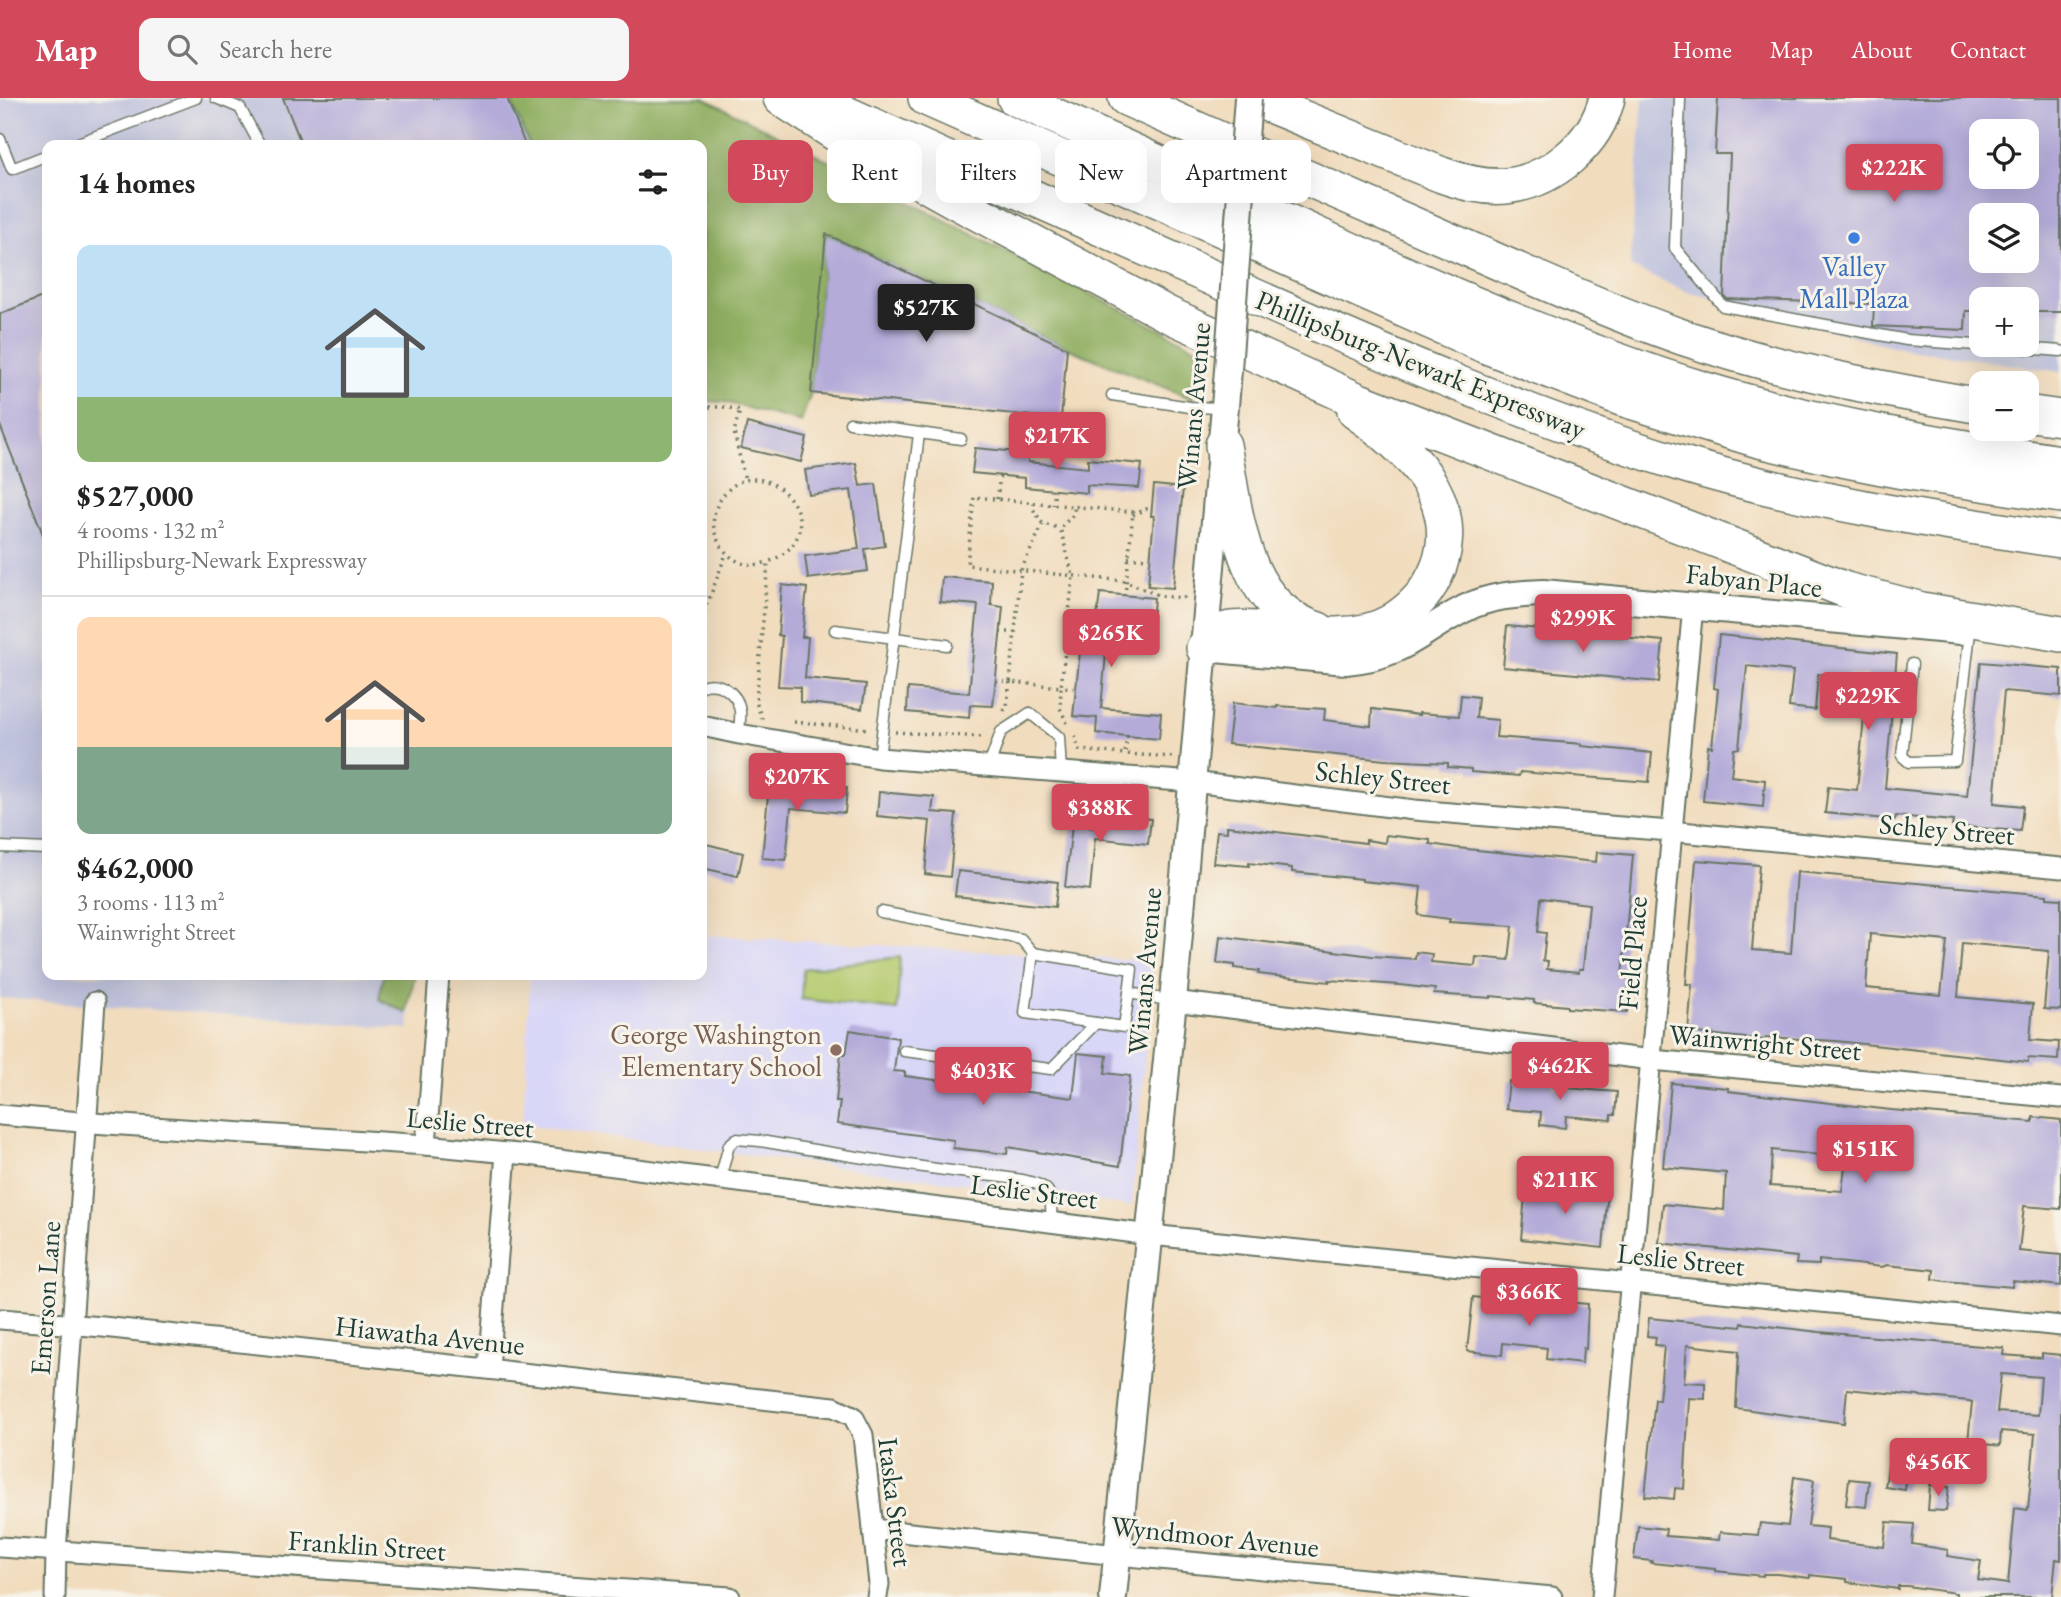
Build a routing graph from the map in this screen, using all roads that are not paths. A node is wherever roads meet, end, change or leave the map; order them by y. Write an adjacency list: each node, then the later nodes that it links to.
1 (196, 98): 12 (lane)
2 (216, 98): 13 (lane)
3 (781, 98): 16 (highway)
4 (810, 98): 28 (highway, Phillipsburg-Newark Expressway)
5 (926, 98): 27 (highway, Phillipsburg-Newark Expressway)
6 (1015, 98): 26 (highway)
7 (1126, 98): 19 (highway)
8 (1250, 98): 9 (highway); 18 (main road, Winans Avenue, bridge)
9 (1607, 98)
10 (1680, 98): 15 (lane)
11 (0, 139): 14 (lane)
12 (86, 140)
13 (257, 140)
14 (42, 157)
15 (2061, 352)
16 (1310, 379): 32 (highway); 33 (highway)
17 (1112, 395): 18 (lane)
18 (1226, 396): 25 (main road, Winans Avenue)
19 (1969, 404)
20 (2039, 415): 21 (highway)
21 (2061, 418)
22 (850, 423): 23 (lane)
23 (919, 434): 24 (lane); 34 (lane)
24 (961, 439)
25 (1223, 445): 32 (highway); 36 (main road, Winans Avenue)
26 (2061, 463)
27 (2061, 495)
28 (2061, 540)
29 (1693, 606): 31 (main road, Fabyan Place); 36 (main road, Fabyan Place); 45 (street, Field Place)
30 (835, 630): 34 (lane)
31 (1970, 632): 33 (main road, Fabyan Place); 37 (lane)
32 (1342, 634): 36 (highway)
33 (2061, 636)
34 (893, 638): 35 (lane); 41 (lane)
35 (947, 645)
36 (1204, 648): 44 (main road, Winans Avenue)
37 (1912, 664)
38 (707, 684): 40 (lane)
39 (707, 727): 40 (street, Schley Street)
40 (738, 734): 41 (street, Schley Street)
41 (879, 758): 42 (street, Schley Street)
42 (989, 766): 43 (street, Schley Street); 43 (lane)
43 (1060, 772): 44 (street, Schley Street)
44 (1192, 782): 45 (street, Schley Street); 53 (main road, Winans Avenue)
45 (1670, 831): 48 (street, Schley Street); 57 (street, Field Place)
46 (0, 847): 47 (lane)
47 (42, 849)
48 (2061, 868)
49 (881, 912): 50 (lane)
50 (1033, 953): 52 (lane); 55 (lane)
51 (439, 980): 61 (street)
52 (1129, 993): 53 (lane); 55 (lane)
53 (1173, 1001): 57 (street, Wainwright Street); 65 (main road, Winans Avenue)
54 (95, 1002): 60 (street, Emerson Lane)
55 (1096, 1023): 56 (lane)
56 (904, 1051)
57 (1652, 1060): 58 (street, Wainwright Street); 66 (street, Field Place)
58 (2061, 1098)
59 (0, 1115): 60 (street, Leslie Street)
60 (85, 1123): 61 (street, Leslie Street); 68 (street, Emerson Lane)
61 (426, 1145): 62 (street, Leslie Street)
62 (506, 1153): 63 (street, Leslie Street); 70 (street)
63 (720, 1179): 64 (street, Leslie Street); 64 (lane)
64 (1051, 1222): 65 (street, Leslie Street)
65 (1150, 1234): 66 (street, Leslie Street); 75 (main road, Winans Avenue)
66 (1632, 1282): 69 (street, Leslie Street); 81 (street, Field Place)
67 (0, 1319): 68 (street, Hiawatha Avenue)
68 (71, 1325): 70 (street, Hiawatha Avenue); 74 (street, Emerson Lane)
69 (2061, 1326)
70 (489, 1369): 71 (street, Hiawatha Avenue)
71 (853, 1416): 72 (street, Itaska Street)
72 (873, 1529): 75 (street, Wyndmoor Avenue); 78 (street, Itaska Street)
73 (0, 1547): 74 (street, Franklin Street)
74 (55, 1552): 76 (street, Emerson Lane); 77 (street, Franklin Street)
75 (1118, 1555): 79 (main road, Winans Avenue); 80 (street, Wyndmoor Avenue)
76 (55, 1597)
77 (730, 1597)
78 (877, 1597)
79 (1113, 1597)
80 (1552, 1597)
81 (1602, 1597)

